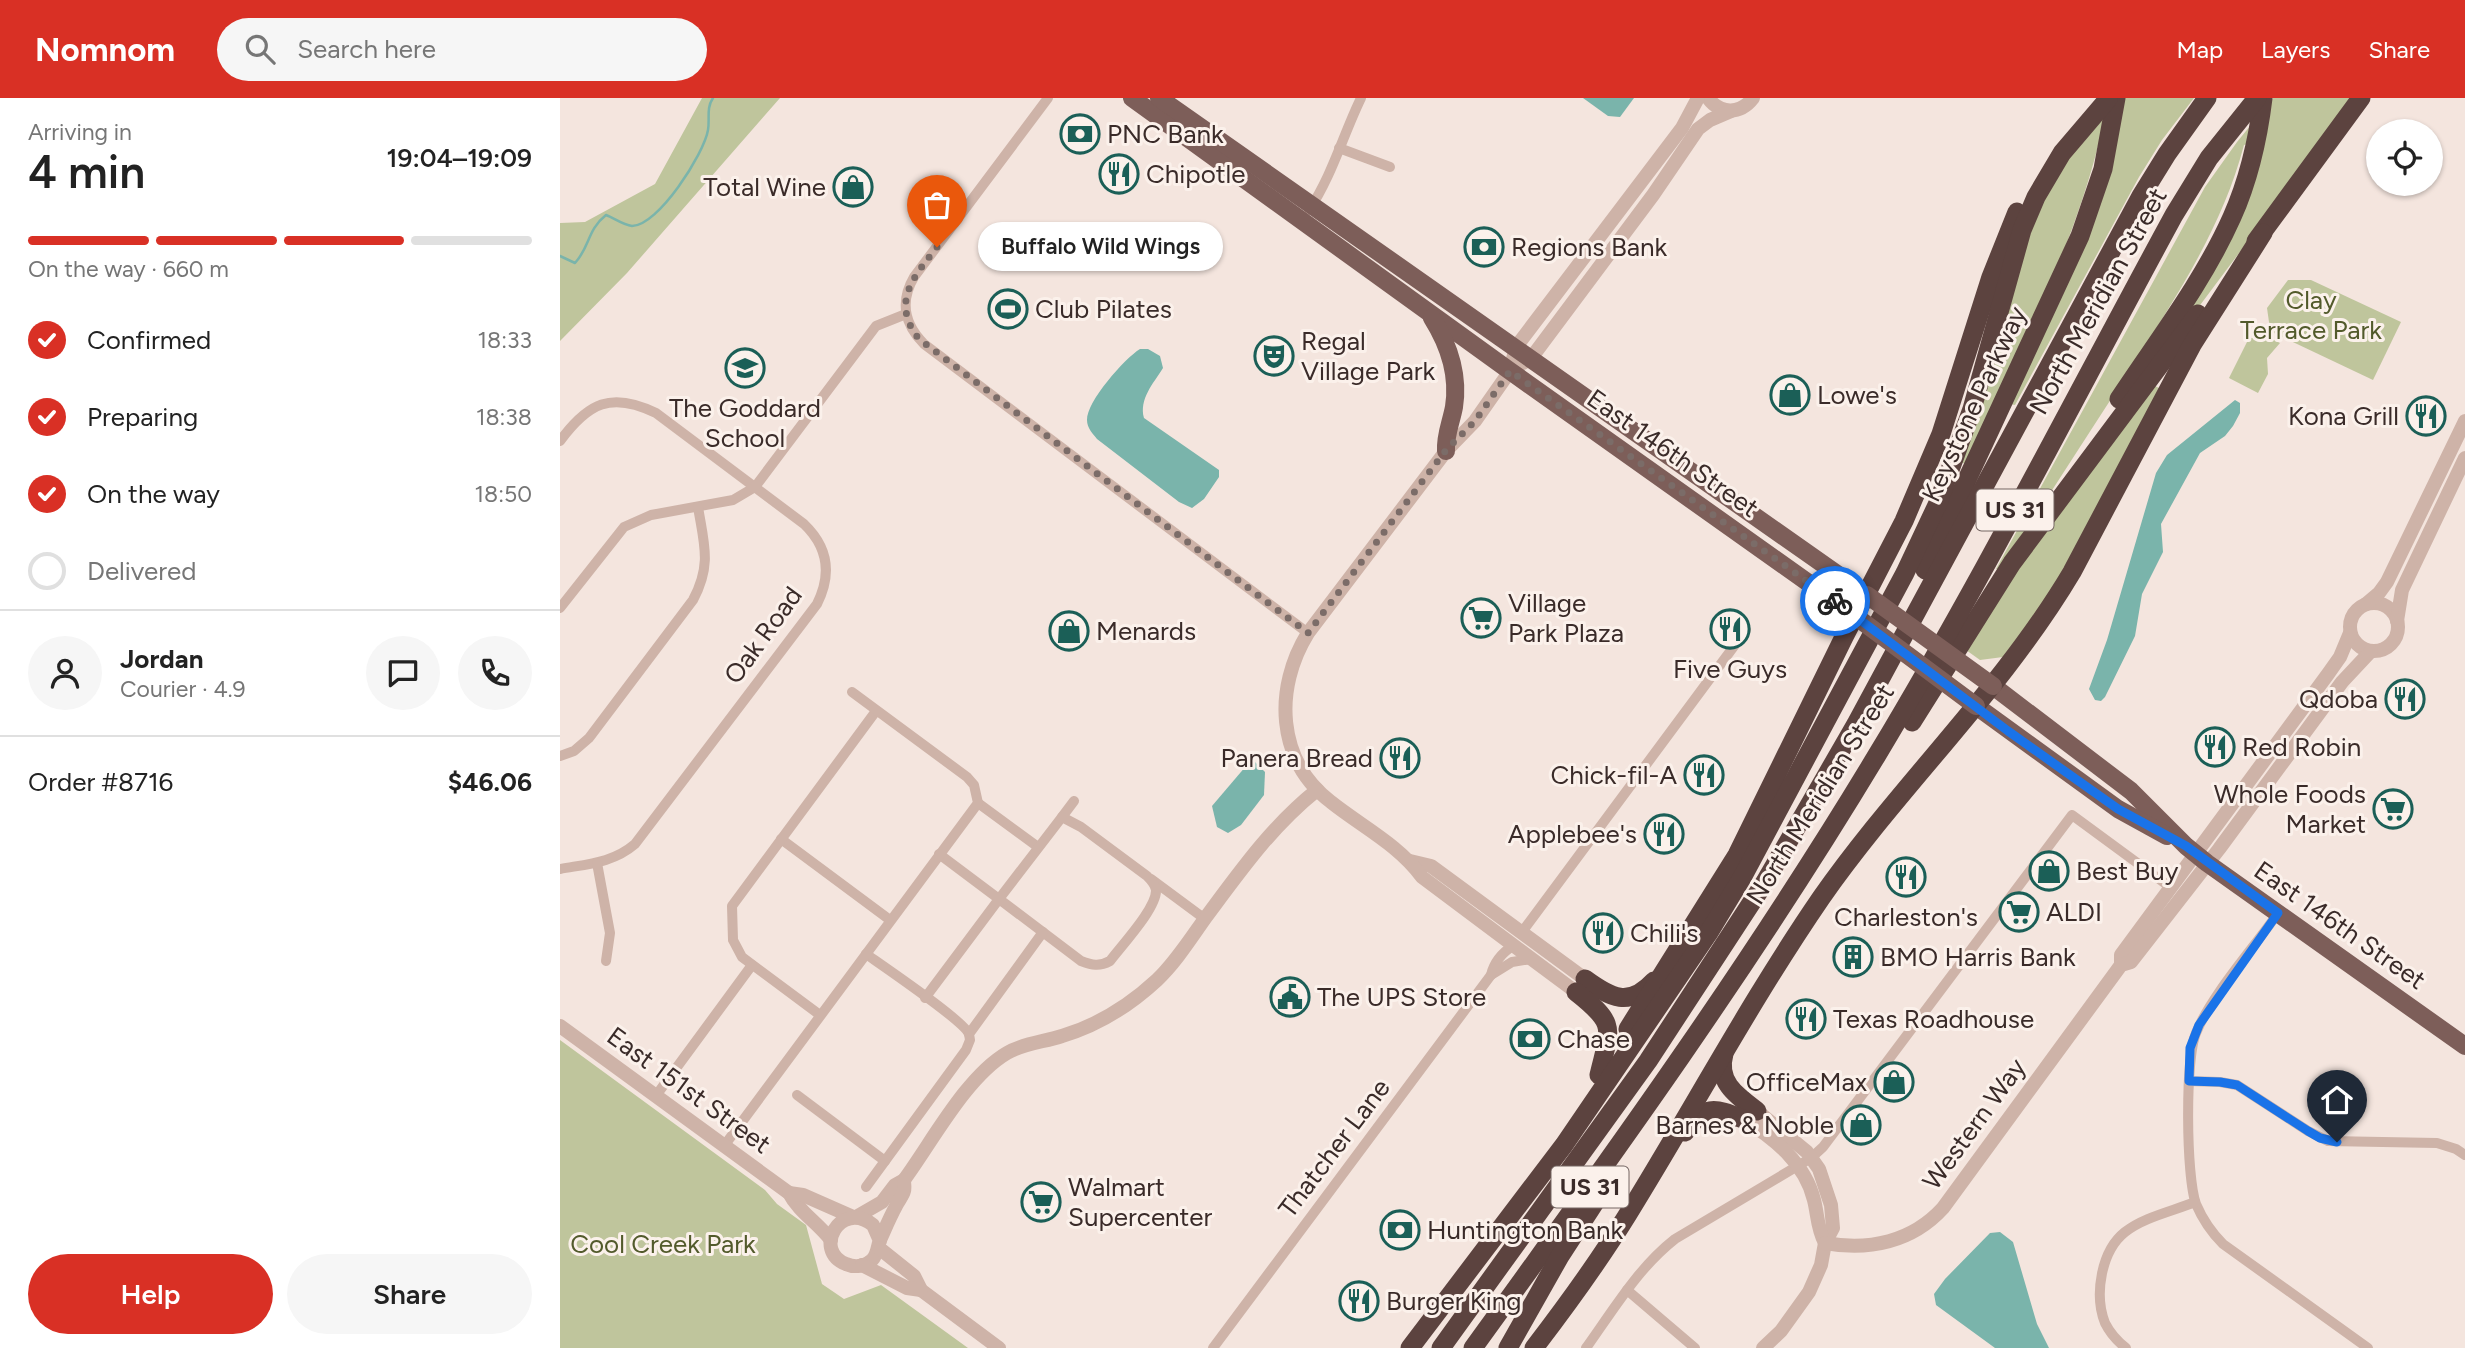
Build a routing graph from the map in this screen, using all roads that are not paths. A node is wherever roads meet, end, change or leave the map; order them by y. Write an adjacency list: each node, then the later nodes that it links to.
1 (1048, 98): 22 (street)
2 (1132, 98): 19 (main road, East 146th Street)
3 (1159, 98): 19 (main road, East 146th Street)
4 (1361, 98): 17 (street)
5 (1698, 98): 23 (street)
6 (1707, 98): 15 (street)
7 (1753, 98): 15 (street)
8 (2108, 98): 33 (highway); 103 (highway)
9 (2116, 98): 47 (highway, Keystone Parkway)
10 (2207, 98): 47 (highway, North Meridian Street / US 31)
11 (2257, 98): 67 (highway, North Meridian Street / US 31)
12 (2263, 98): 32 (highway)
13 (2361, 98): 16 (highway)
14 (2370, 98): 16 (highway)
15 (1731, 111): 24 (street)
16 (2333, 139): 20 (highway)
17 (1339, 148): 18 (street); 19 (street)
18 (1390, 167)
19 (1306, 214): 21 (main road, East 146th Street); 23 (main road, East 146th Street)
20 (2263, 233): 32 (highway); 42 (highway)
21 (1425, 310): 25 (main road, East 146th Street); 28 (main road)
22 (906, 314): 30 (street); 39 (street)
23 (1516, 347): 24 (main road, East 146th Street); 25 (street)
24 (1532, 357): 25 (street); 33 (main road, East 146th Street)
25 (1510, 371): 28 (street); 36 (main road, East 146th Street)
26 (2465, 421): 34 (street)
27 (560, 441): 30 (street, Oak Road)
28 (1446, 450): 39 (street)
29 (2465, 458): 37 (street)
30 (755, 487): 31 (street); 58 (street, Oak Road)
31 (698, 507): 35 (street); 48 (street)
32 (2043, 518): 67 (highway)
33 (1867, 594): 36 (highway); 42 (main road, East 146th Street, bridge)
34 (2366, 604): 37 (street); 40 (street)
35 (560, 608)
36 (1855, 616): 45 (main road, East 146th Street, bridge); 66 (highway)
37 (2397, 621): 41 (street)
38 (1746, 630): 69 (street, Thatcher Lane)
39 (1308, 633): 50 (street)
40 (2350, 633): 41 (street); 44 (street)
41 (2371, 651): 49 (street)
42 (1993, 686): 45 (highway); 57 (main road, East 146th Street)
43 (852, 692): 46 (street)
44 (2313, 694): 49 (street); 57 (street)
45 (1976, 706): 57 (main road, East 146th Street); 81 (highway)
46 (876, 711): 52 (street); 54 (street)
47 (1856, 724): 110 (highway, North Meridian Street / US 31)
48 (560, 757)
49 (2273, 776): 57 (street)
50 (1317, 789): 64 (street); 69 (street)
51 (1074, 801): 53 (street)
52 (978, 803): 55 (street); 56 (street)
53 (1062, 817): 55 (street); 60 (street)
54 (781, 839): 65 (street); 73 (street)
55 (1038, 847): 62 (street)
56 (939, 854): 62 (street); 65 (street)
57 (2196, 854): 61 (street, Western Way); 63 (main road, East 146th Street); 74 (street, Western Way)
58 (597, 863): 59 (street, Oak Road); 72 (street)
59 (560, 869)
60 (1147, 876): 64 (street); 68 (street)
61 (2171, 887): 74 (street, Western Way); 91 (street)
62 (999, 899): 68 (street); 77 (street)
63 (2278, 913): 83 (main road, East 146th Street); 85 (street)
64 (1205, 919): 94 (street)
65 (890, 920): 70 (street)
66 (1696, 923): 76 (highway); 84 (highway)
67 (1772, 923): 79 (highway, North Meridian Street / US 31)
68 (1043, 932): 82 (street)
69 (1518, 939): 71 (street); 75 (street, Thatcher Lane); 76 (street)
70 (866, 954): 77 (street); 78 (street)
71 (1531, 959): 75 (street, Thatcher Lane); 76 (street)
72 (606, 961)
73 (752, 965): 78 (street); 87 (street)
74 (2121, 965): 101 (street, Western Way)
75 (1491, 975): 108 (street, Thatcher Lane)
76 (1581, 986): 84 (highway)
77 (925, 998): 82 (street)
78 (820, 1015): 89 (street)
79 (1705, 1025): 111 (highway, North Meridian Street / US 31); 112 (highway)
80 (560, 1026): 87 (street, East 151st Street)
81 (1736, 1030): 88 (highway); 96 (highway)
82 (969, 1034): 92 (street)
83 (2462, 1038)
84 (1598, 1075): 103 (highway)
85 (2189, 1081): 90 (street); 98 (street)
86 (797, 1095): 92 (street)
87 (655, 1097): 89 (street, East 151st Street)
88 (1750, 1115): 91 (street); 93 (street); 96 (highway)
89 (724, 1146): 97 (street, East 151st Street)
90 (2465, 1155)
91 (1811, 1158): 93 (street); 101 (street)
92 (885, 1161): 95 (street)
93 (1797, 1166): 101 (street); 106 (street)
94 (904, 1180): 99 (street); 102 (street)
95 (866, 1186)
96 (1644, 1186): 113 (highway)
97 (789, 1193): 99 (street, East 151st Street); 100 (street, East 151st Street)
98 (2195, 1202): 117 (street); 118 (street)
99 (855, 1217): 100 (street); 102 (street)
100 (831, 1240): 104 (street)
101 (1825, 1243): 116 (street)
102 (879, 1244): 104 (street); 105 (street)
103 (1484, 1249): 109 (highway)
104 (862, 1265): 105 (street)
105 (921, 1290): 107 (street)
106 (1627, 1290): 114 (street); 115 (street)
107 (999, 1348)
108 (1213, 1348)
109 (1410, 1348)
110 (1441, 1348)
111 (1473, 1348)
112 (1508, 1348)
113 (1534, 1348)
114 (1586, 1348)
115 (1695, 1348)
116 (1763, 1348)
117 (2126, 1348)
118 (2368, 1348)

